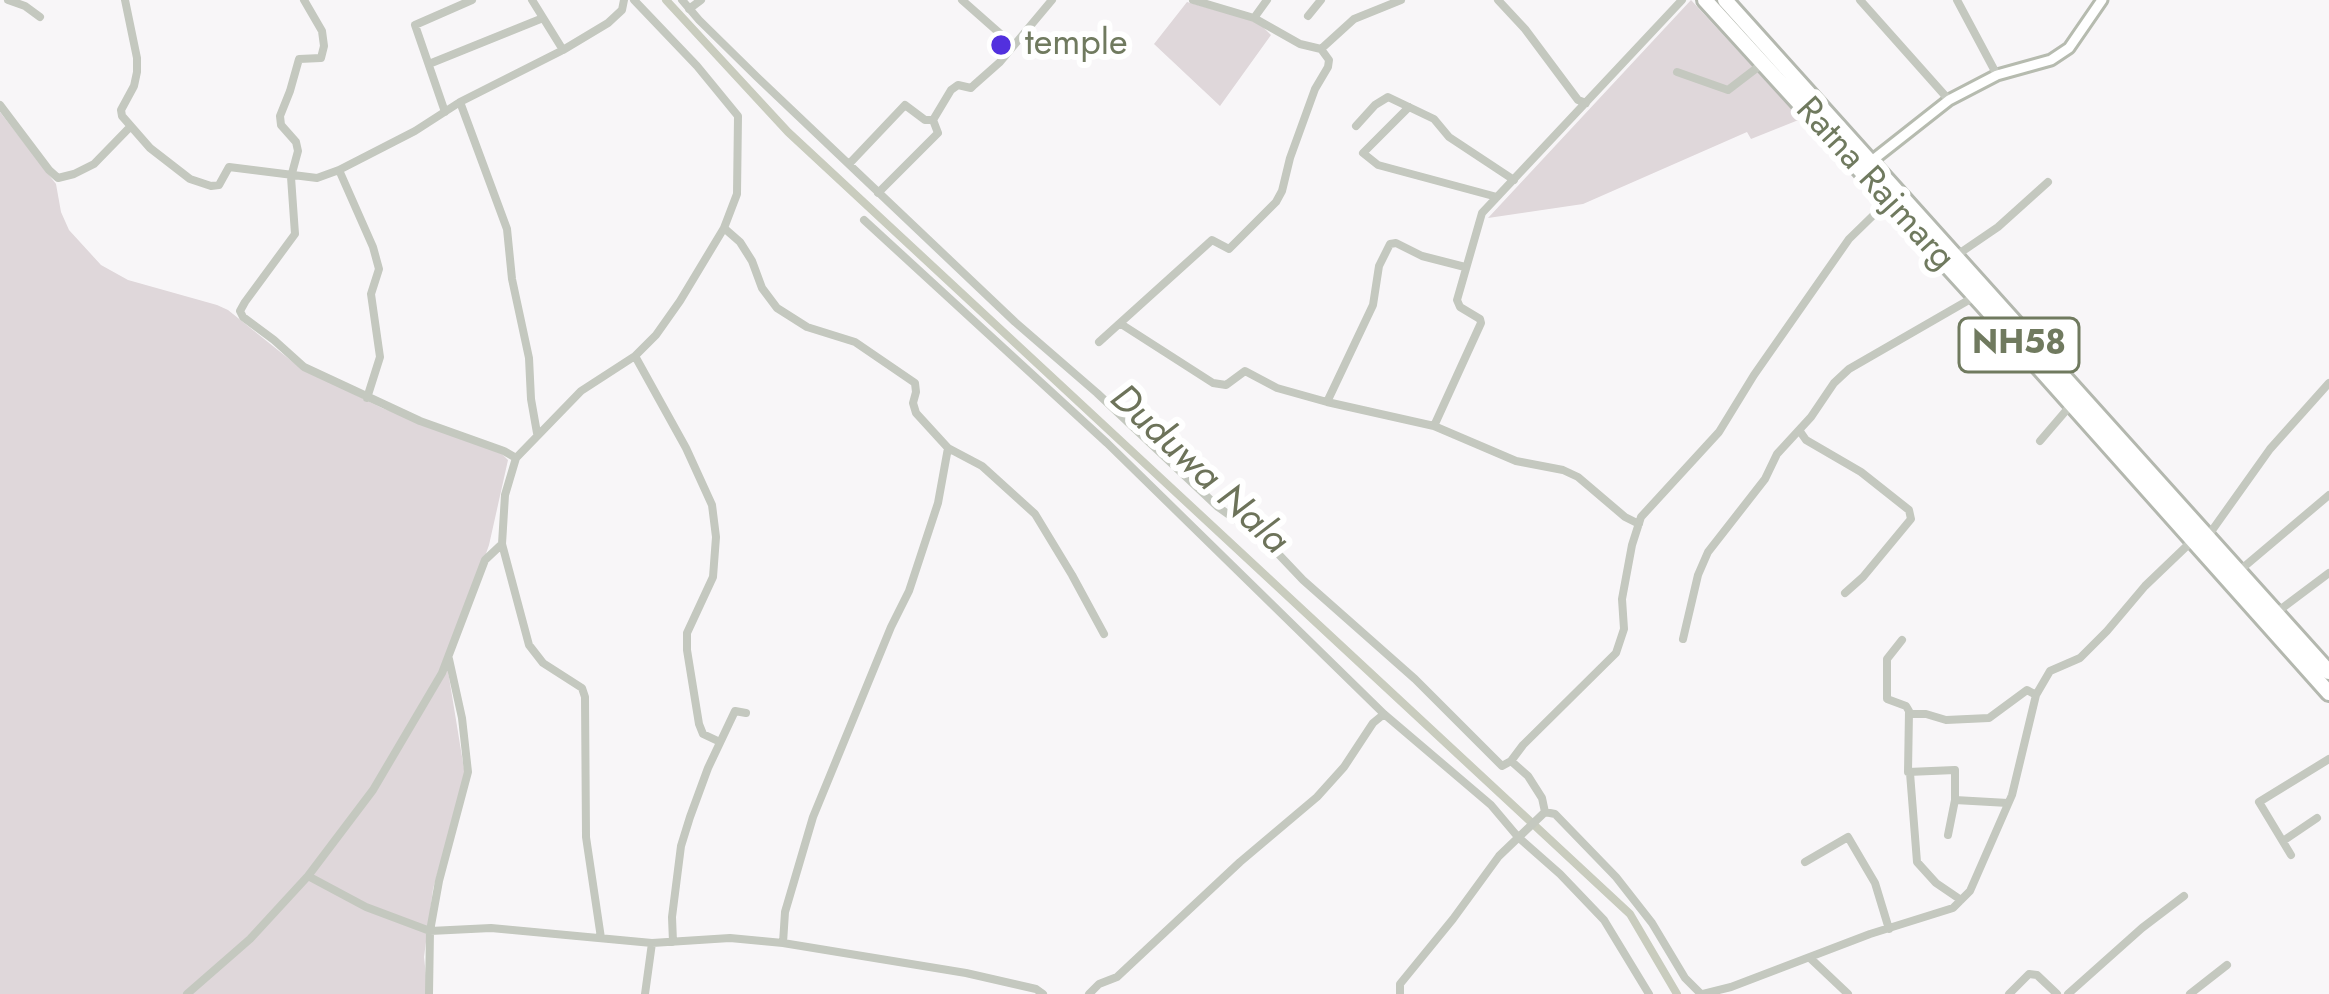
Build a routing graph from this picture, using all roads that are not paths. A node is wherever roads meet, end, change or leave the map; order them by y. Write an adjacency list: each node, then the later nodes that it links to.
1 (8, 0): 24 (street)
2 (125, 0): 42 (street)
3 (304, 0): 46 (street)
4 (472, 0): 31 (street)
5 (532, 0): 25 (street)
6 (624, 0): 29 (street)
7 (634, 0): 53 (street)
8 (701, 0): 22 (street)
9 (962, 0): 27 (street)
10 (1052, 0): 27 (street)
11 (1193, 0): 26 (street)
12 (1268, 0): 26 (street)
13 (1321, 0): 23 (street)
14 (1401, 0): 28 (street)
15 (1498, 0): 36 (street)
16 (1682, 0): 36 (street)
17 (1706, 0): 30 (highway, Ratna Rajmarg / NH58)
18 (1860, 0): 34 (street)
19 (1957, 0): 33 (street)
20 (2102, 0): 33 (street)
21 (1735, 3): 44 (highway, Ratna Rajmarg / NH58)
22 (686, 4): 43 (street)
23 (1308, 16)
24 (40, 17)
25 (543, 18): 29 (street); 31 (street)
26 (1254, 19): 28 (street)
27 (1013, 46): 40 (street)
28 (1321, 49): 57 (street)
29 (563, 50): 35 (street)
30 (1763, 63): 32 (street); 44 (highway, Ratna Rajmarg / NH58)
31 (428, 64): 39 (street)
32 (1677, 72)
33 (1996, 75): 34 (street)
34 (1948, 100): 44 (street)
35 (460, 103): 39 (street); 66 (street)
36 (1586, 103): 47 (street)
37 (0, 105): 42 (street)
38 (1409, 107): 41 (street); 47 (street); 50 (street)
39 (445, 112): 45 (street)
40 (933, 120): 43 (street); 49 (street)
41 (1356, 125)
42 (130, 128): 46 (street)
43 (849, 164): 49 (street)
44 (1866, 165): 51 (highway, Ratna Rajmarg / NH58)
45 (339, 170): 46 (street); 61 (street)
46 (291, 177): 61 (street)
47 (1514, 180): 50 (street)
48 (2048, 182): 54 (street)
49 (878, 193): 90 (street)
50 (1497, 197): 55 (street)
51 (1893, 197): 54 (highway, Ratna Rajmarg / NH58); 56 (highway, Ratna Rajmarg / NH58); 71 (street)
52 (864, 220): 86 (street)
53 (724, 228): 59 (street); 68 (street)
54 (1957, 255): 72 (highway, Ratna Rajmarg / NH58)
55 (1465, 267): 62 (street); 64 (street)
56 (1976, 297): 63 (highway, Ratna Rajmarg / NH58); 65 (street)
57 (1121, 324): 58 (street); 62 (street)
58 (1099, 342)
59 (635, 356): 66 (street); 88 (street)
60 (2329, 383): 72 (street)
61 (367, 398): 69 (street)
62 (1327, 402): 64 (street)
63 (2072, 405): 67 (street); 72 (highway, Ratna Rajmarg / NH58)
64 (1434, 426): 71 (street)
65 (1799, 430): 76 (street); 79 (street)
66 (537, 435): 69 (street)
67 (2040, 441)
68 (948, 448): 78 (street); 109 (street)
69 (516, 458): 73 (street)
70 (2329, 495): 74 (street)
71 (1639, 524): 90 (street)
72 (2200, 539): 74 (highway, Ratna Rajmarg / NH58); 83 (highway, Ratna Rajmarg / NH58); 84 (street)
73 (502, 544): 81 (street); 106 (street)
74 (2238, 572): 77 (highway, Ratna Rajmarg / NH58)
75 (2329, 573): 77 (street)
76 (1845, 593)
77 (2276, 613): 82 (highway, Ratna Rajmarg / NH58)
78 (1104, 634)
79 (1683, 639)
80 (1902, 640): 87 (street)
81 (448, 658): 101 (street); 105 (street)
82 (2329, 672)
83 (2329, 693)
84 (2036, 695): 87 (street); 93 (street)
85 (746, 713): 88 (street)
86 (1384, 714): 96 (street); 116 (street)
87 (1909, 714): 91 (street)
88 (720, 742): 107 (street)
89 (2329, 758): 98 (street)
90 (1511, 761): 94 (street)
91 (1910, 773): 92 (street); 103 (street)
92 (1954, 800): 93 (street); 97 (street)
93 (2008, 803): 103 (street)
94 (1545, 812): 96 (street); 119 (street)
95 (2318, 818): 98 (street)
96 (1521, 835): 117 (street); 118 (street)
97 (1948, 835)
98 (2283, 841): 99 (street)
99 (2291, 855)
100 (1804, 862): 104 (street)
101 (308, 876): 105 (street); 112 (street)
102 (2184, 896): 123 (street)
103 (1961, 900): 104 (street)
104 (1889, 929): 110 (street)
105 (430, 931): 106 (street); 113 (street)
106 (601, 938): 108 (street)
107 (673, 942): 108 (street); 109 (street)
108 (652, 943): 114 (street)
109 (783, 943): 115 (street)
110 (1810, 958): 119 (street); 120 (street)
111 (2227, 965): 124 (street)
112 (187, 994)
113 (429, 994)
114 (645, 994)
115 (1043, 994)
116 (1089, 994)
117 (1400, 994)
118 (1648, 994)
119 (1702, 994)
120 (1848, 994)
121 (2009, 994): 122 (street)
122 (2057, 994)
123 (2068, 994)
124 (2190, 994)

